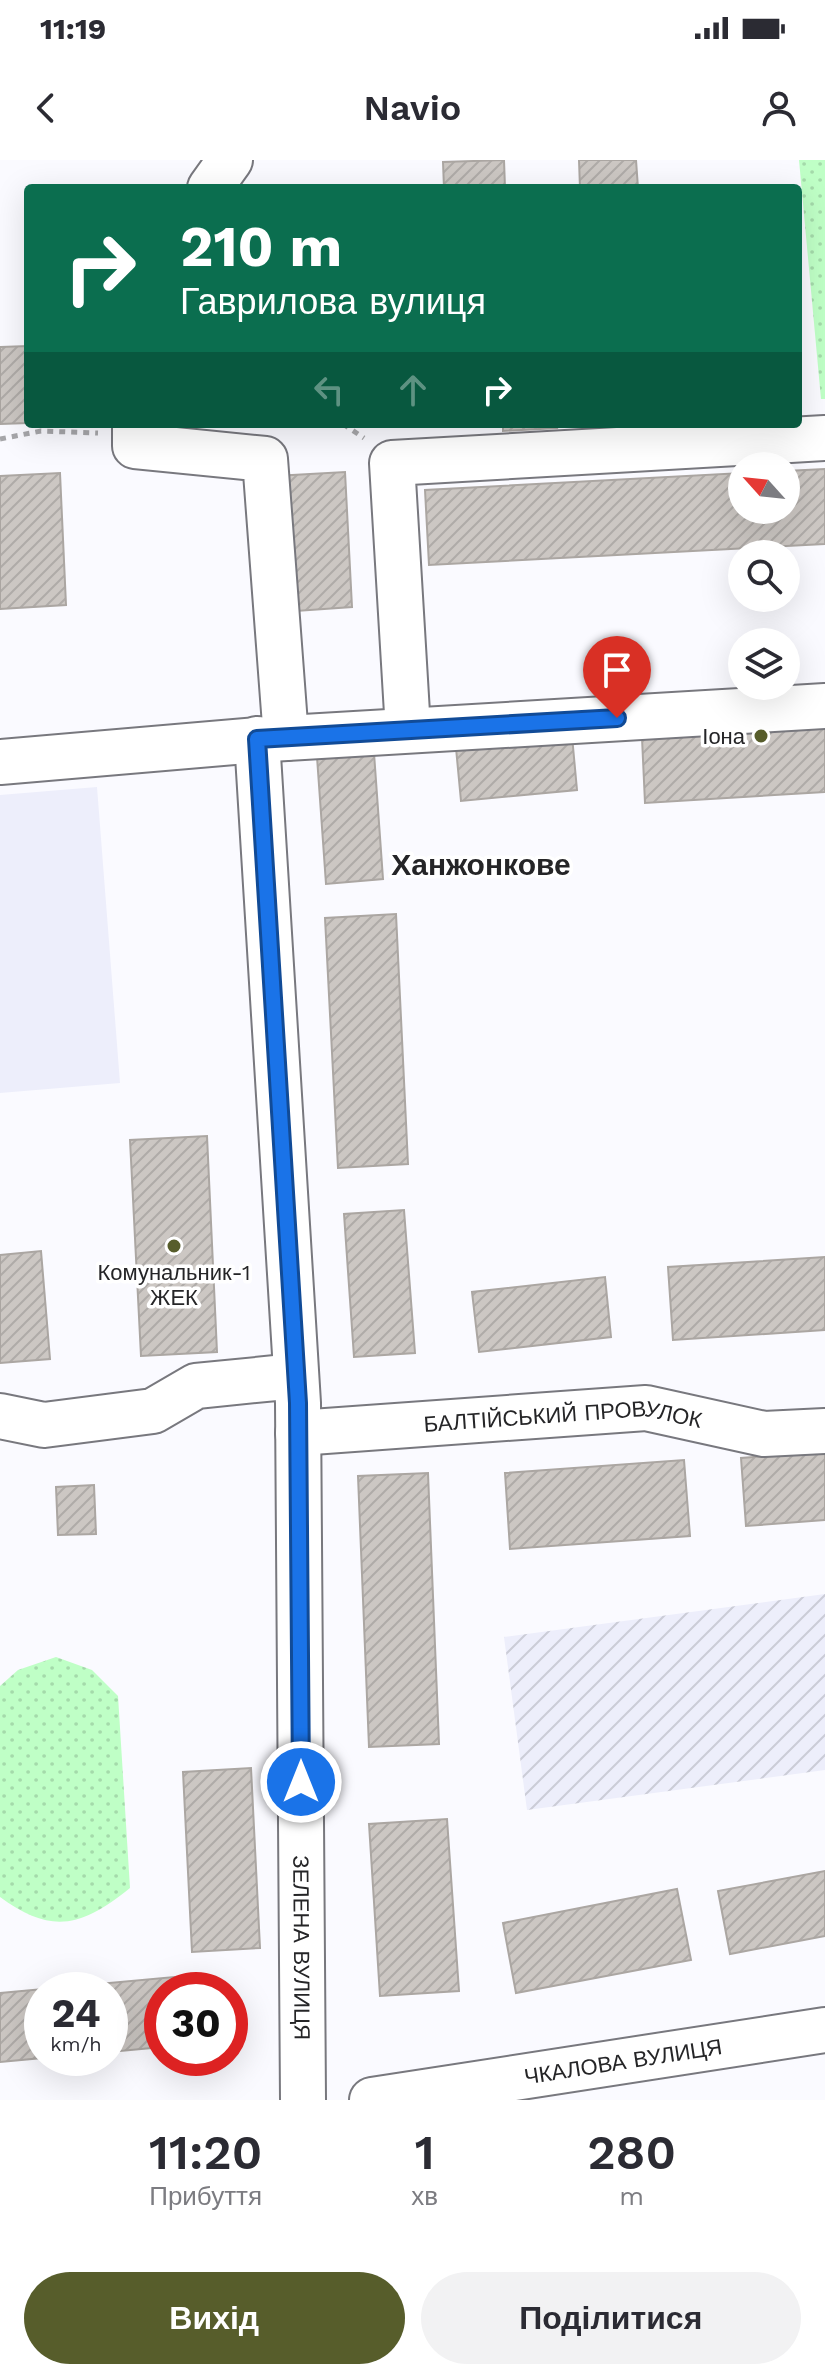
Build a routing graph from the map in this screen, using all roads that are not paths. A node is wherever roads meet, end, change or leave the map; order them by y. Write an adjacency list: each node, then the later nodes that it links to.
1 (230, 160): 2 (street)
2 (213, 184)
3 (135, 429): 7 (street, ЗЕЛЕНА ВУЛИЦЯ)
4 (825, 438): 6 (street)
5 (825, 706): 6 (street)
6 (408, 730): 7 (street)
7 (272, 738): 8 (street); 9 (street, ЗЕЛЕНА ВУЛИЦЯ)
8 (0, 762)
9 (296, 1376): 10 (street); 12 (street, ЗЕЛЕНА ВУЛИЦЯ)
10 (0, 1416)
11 (825, 1431): 12 (street, БАЛТІЙСЬКИЙ ПРОВУЛОК)
12 (298, 1433): 14 (street, ЗЕЛЕНА ВУЛИЦЯ)
13 (825, 2030): 15 (street, ЧКАЛОВА ВУЛИЦЯ)
14 (303, 2100)
15 (372, 2100)

